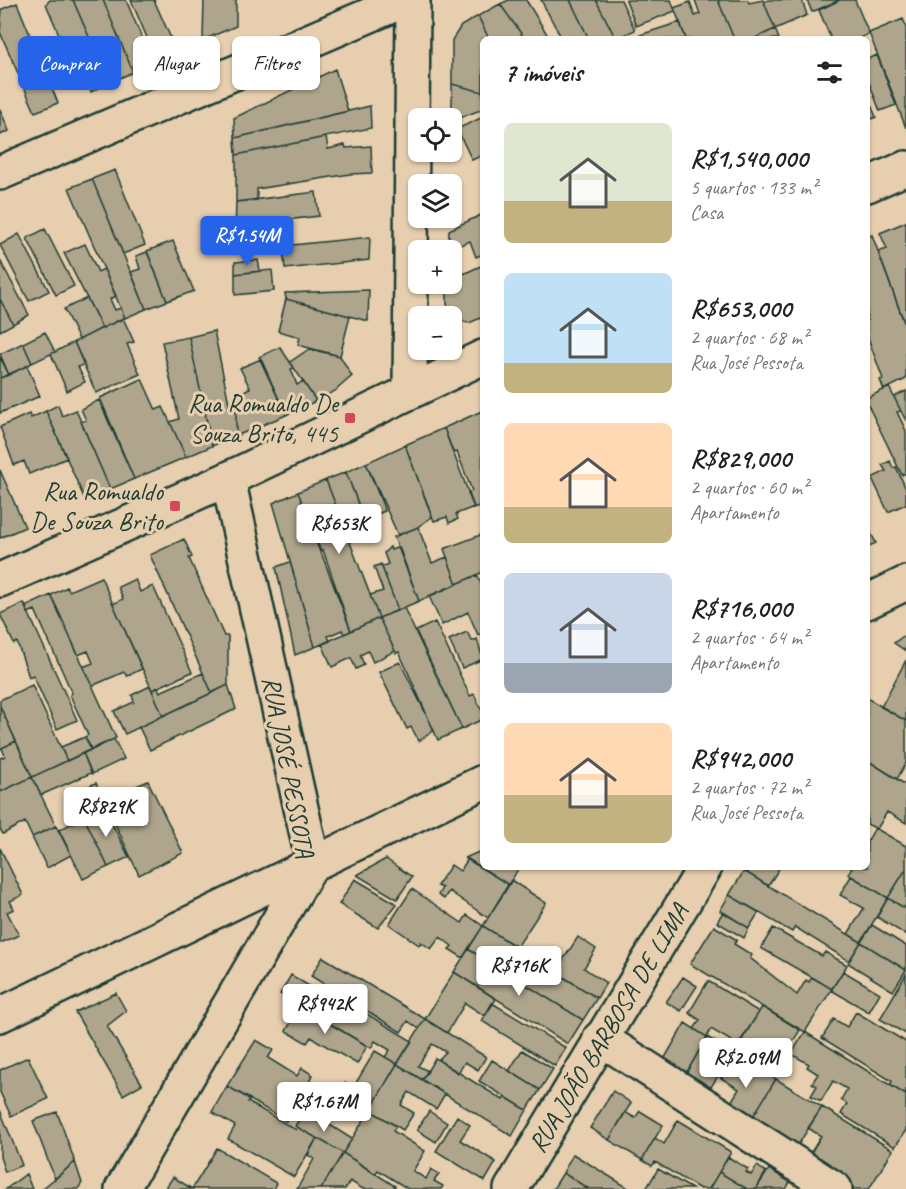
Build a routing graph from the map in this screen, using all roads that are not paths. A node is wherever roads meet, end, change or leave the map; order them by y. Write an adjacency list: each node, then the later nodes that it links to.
1 (405, 0): 4 (street)
2 (413, 0): 7 (street)
3 (906, 168): 5 (street)
4 (0, 173)
5 (870, 184)
6 (480, 358): 7 (street)
7 (410, 390): 8 (street)
8 (228, 479): 9 (street); 13 (street, RUA JOSÉ PESSOTA)
9 (0, 580)
10 (906, 583): 11 (street)
11 (870, 601)
12 (480, 783): 13 (street)
13 (313, 862): 15 (street); 17 (street, RUA JOSÉ PESSOTA)
14 (703, 870): 16 (street, RUA JOÃO BARBOSA DE LIMA)
15 (0, 1016)
16 (600, 1038): 18 (street, RUA JOÃO BARBOSA DE LIMA); 19 (street)
17 (122, 1189)
18 (511, 1189)
19 (835, 1189)

